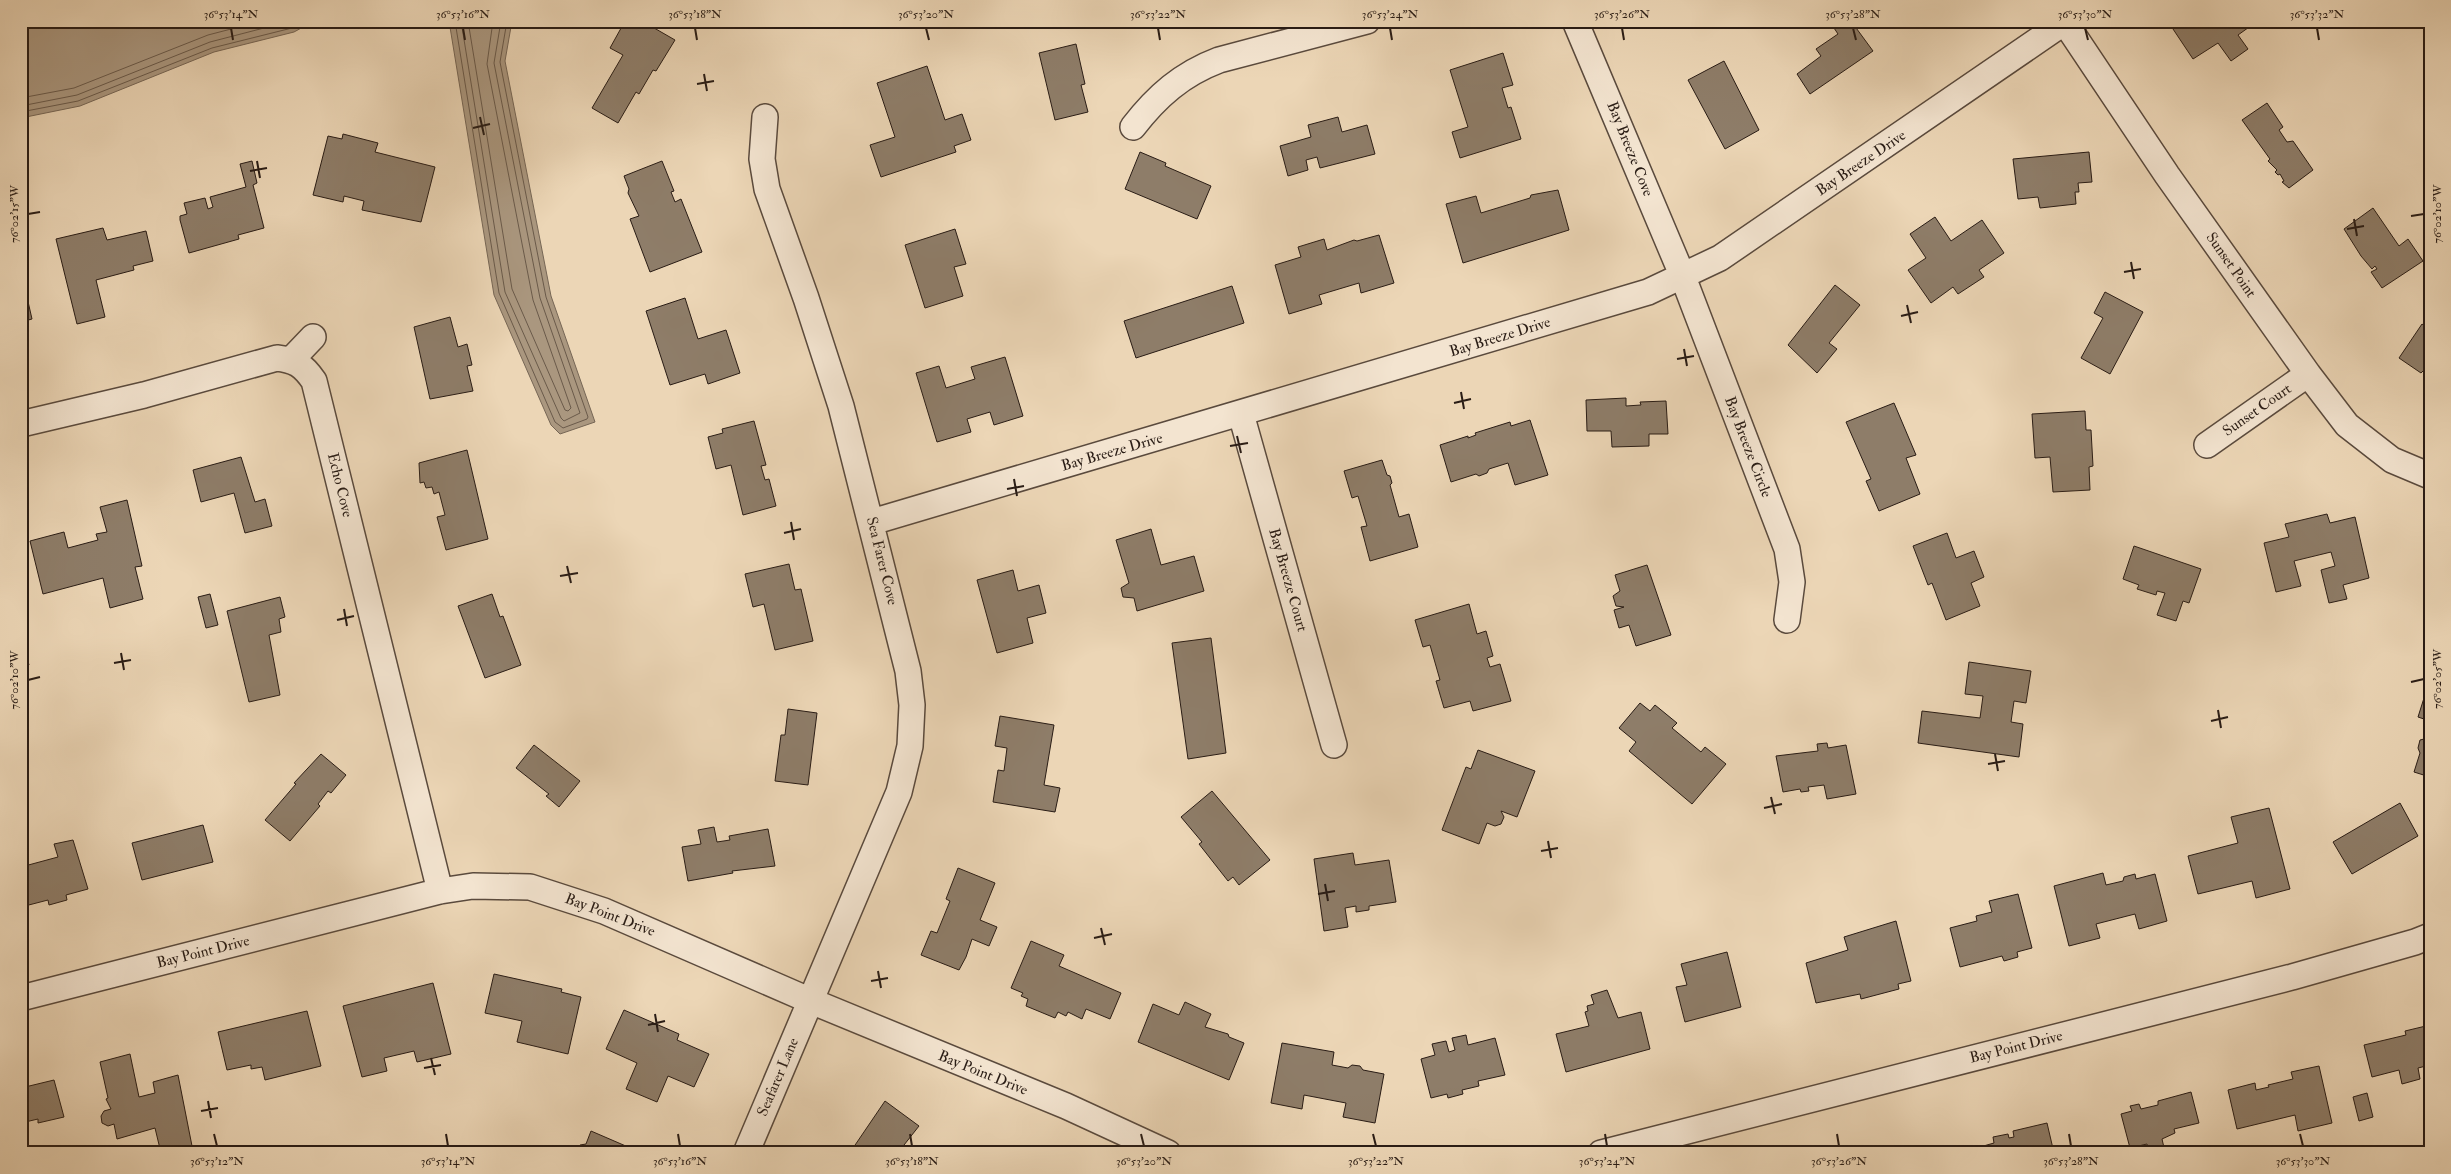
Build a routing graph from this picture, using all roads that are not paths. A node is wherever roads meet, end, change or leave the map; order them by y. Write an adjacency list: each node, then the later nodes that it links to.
1 (1367, 21): 5 (street)
2 (1576, 21): 6 (street, Bay Breeze Cove)
3 (2065, 22): 6 (street, Bay Breeze Drive); 9 (street, Sunset Point)
4 (765, 117): 14 (street, Sea Farer Cove)
5 (1134, 127)
6 (1683, 277): 10 (street, Bay Breeze Drive); 15 (street, Bay Breeze Circle)
7 (313, 337): 8 (street)
8 (292, 359): 11 (street); 17 (street, Echo Cove)
9 (2308, 374): 12 (street, Sunset Court); 13 (street, Sunset Point)
10 (1241, 414): 14 (street, Bay Breeze Drive); 16 (street, Bay Breeze Court)
11 (21, 424)
12 (2207, 445)
13 (2430, 476)
14 (872, 522): 20 (street, Sea Farer Cove)
15 (1787, 620)
16 (1334, 746)
17 (440, 891): 19 (street, Bay Point Drive); 20 (street, Bay Point Drive)
18 (2430, 936): 23 (street, Bay Point Drive)
19 (21, 998)
20 (811, 1001): 21 (street, Seafarer Lane); 22 (street, Bay Point Drive)
21 (746, 1153)
22 (1168, 1153)
23 (1601, 1153)

